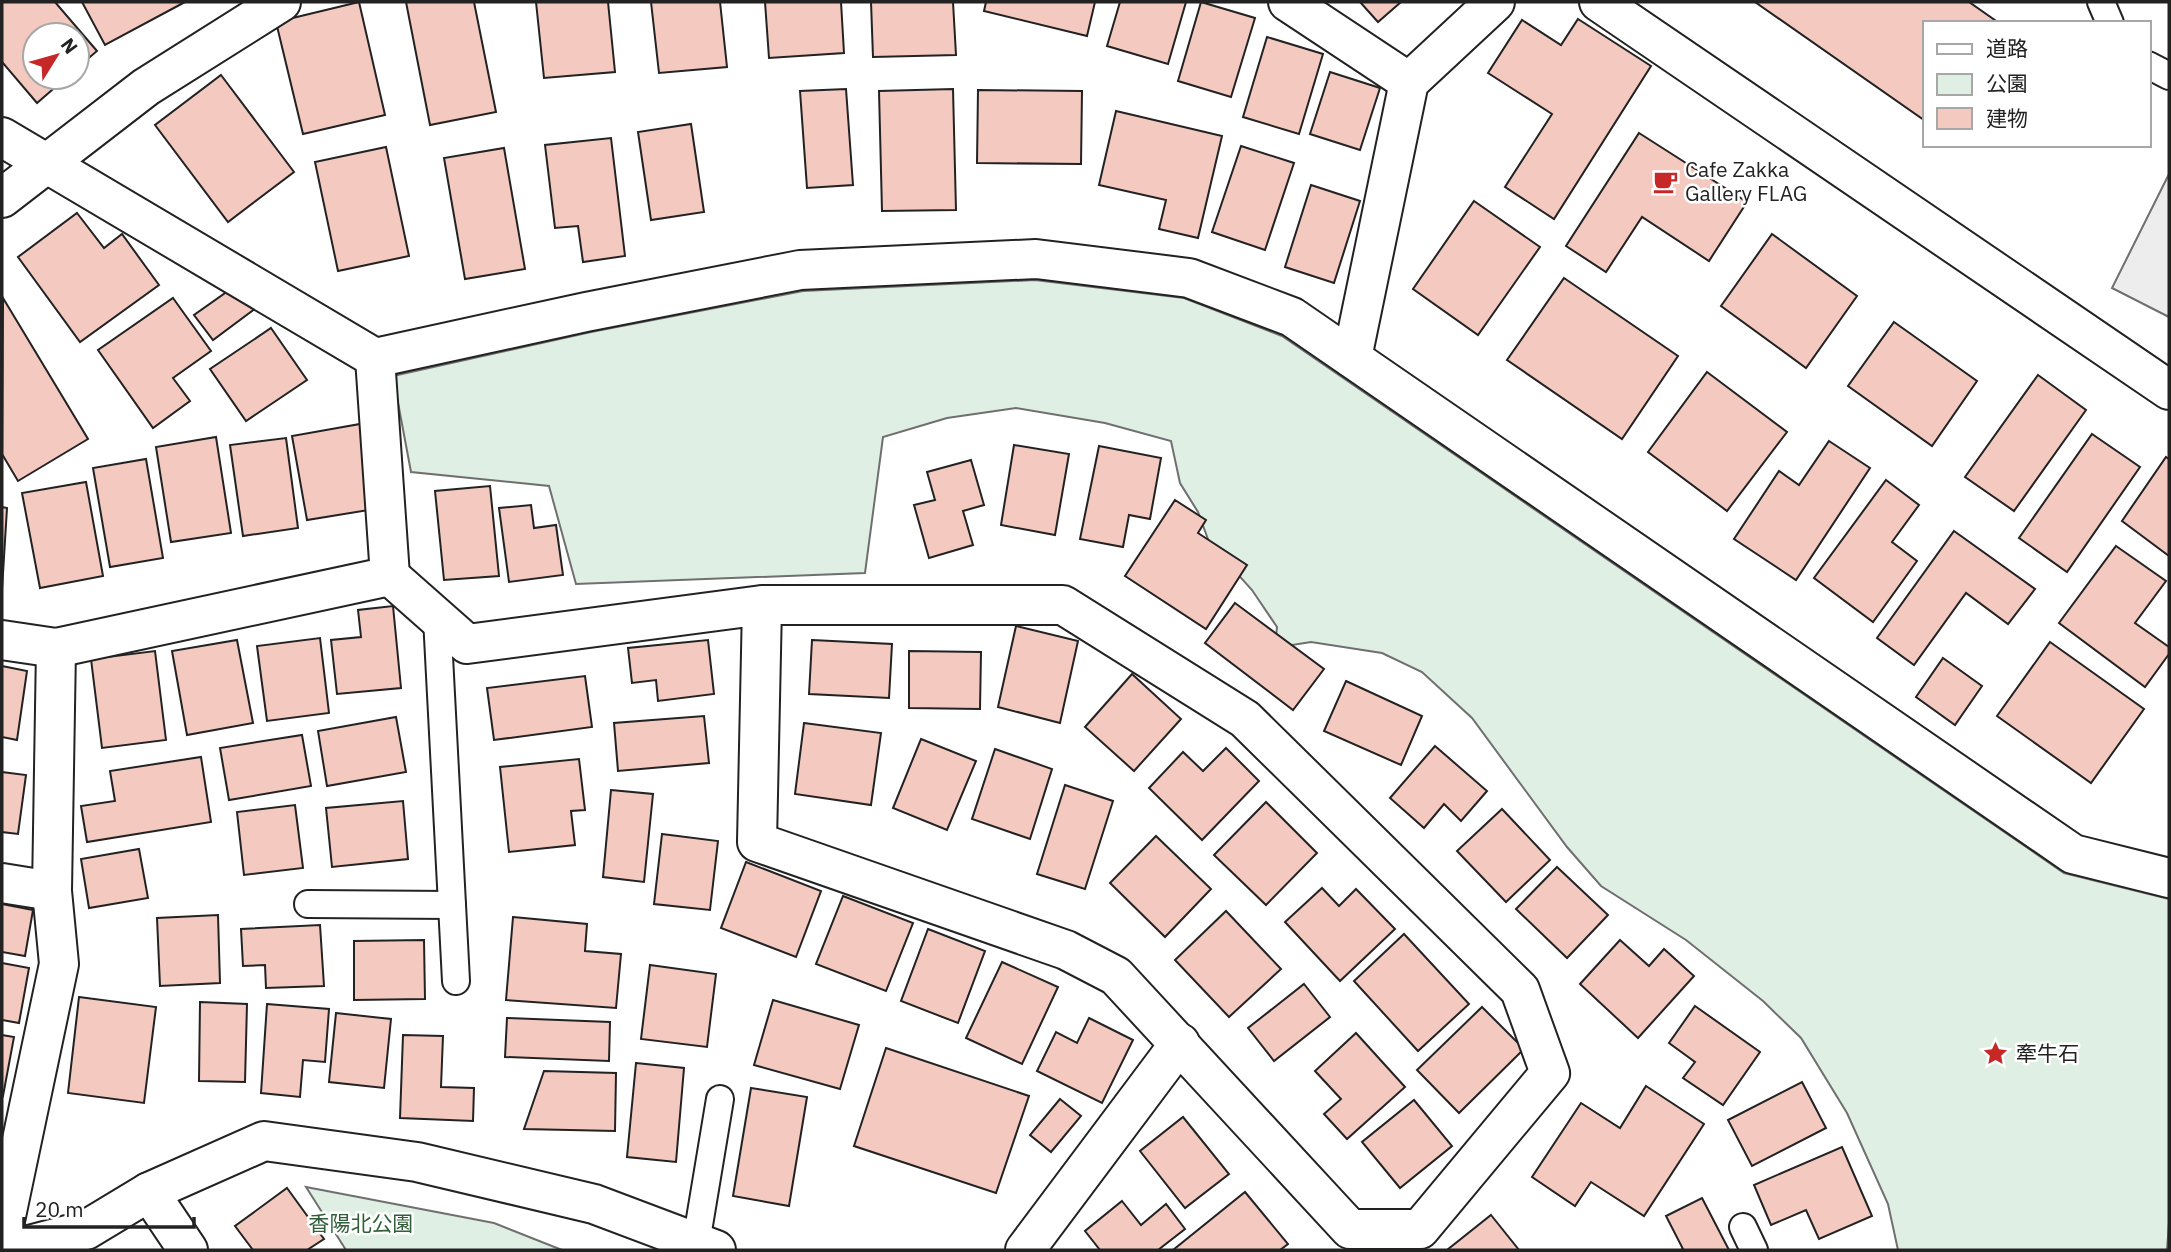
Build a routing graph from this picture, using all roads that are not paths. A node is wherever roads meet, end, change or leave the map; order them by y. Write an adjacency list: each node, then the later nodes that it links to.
1 (281, 2): 6 (street)
2 (1288, 2): 10 (street)
3 (1495, 2): 10 (street)
4 (1600, 2): 16 (street)
5 (2101, 2): 7 (lane)
6 (239, 13): 12 (street)
7 (2109, 21)
8 (2150, 66): 9 (lane)
9 (2169, 76)
10 (1409, 82): 15 (street)
11 (2, 137): 12 (street)
12 (47, 164): 13 (street); 14 (street)
13 (2, 198)
14 (375, 358): 15 (street); 17 (street)
15 (1352, 358): 22 (street)
16 (2169, 390)
17 (390, 576): 19 (street); 21 (street)
18 (762, 605): 19 (street); 28 (street); 28 (street)
19 (437, 618): 26 (lane)
20 (2, 640): 21 (street)
21 (55, 648): 24 (street)
22 (2169, 878)
23 (2, 883): 24 (street)
24 (52, 891): 31 (street)
25 (308, 904): 26 (lane)
26 (452, 905): 27 (lane)
27 (456, 981)
28 (1180, 1042): 35 (street)
29 (720, 1099): 32 (lane)
30 (149, 1192): 32 (street); 33 (street); 34 (street)
31 (2, 1235)
32 (706, 1247)
33 (10, 1250)
34 (188, 1250)
35 (1025, 1250)

